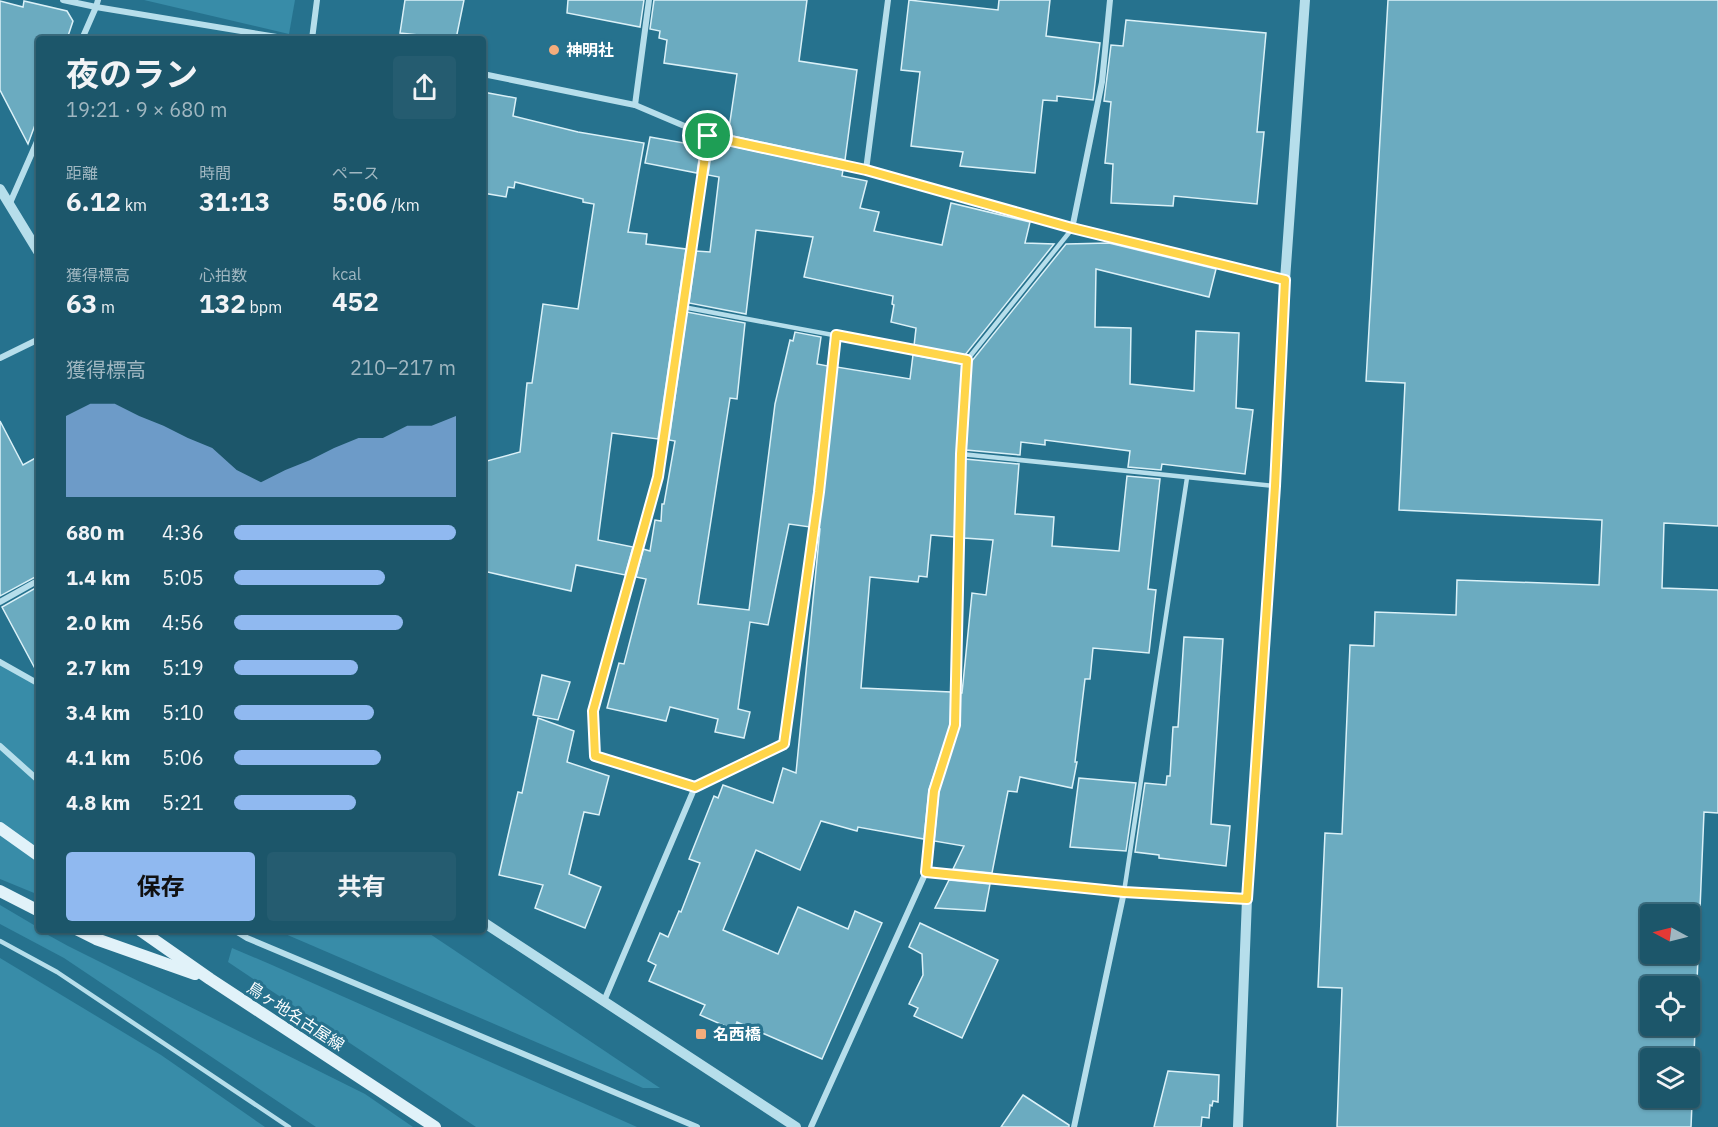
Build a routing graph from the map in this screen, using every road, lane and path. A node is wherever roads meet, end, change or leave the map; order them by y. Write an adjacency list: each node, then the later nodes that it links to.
1 (63, 0): 7 (street)
2 (317, 0): 10 (street)
3 (649, 0): 12 (street)
4 (888, 0): 15 (street)
5 (1110, 0): 18 (street)
6 (1305, 0): 20 (street)
7 (97, 4): 8 (street); 9 (street)
8 (83, 36)
9 (273, 36)
10 (312, 36)
11 (486, 75): 12 (street)
12 (635, 105): 13 (street)
13 (708, 136): 15 (street); 21 (street)
14 (36, 144): 17 (street)
15 (866, 170): 18 (street)
16 (0, 189): 17 (street)
17 (10, 203): 19 (street)
18 (1072, 228): 20 (street); 25 (lane)
19 (36, 249)
20 (1285, 280): 28 (street)
21 (682, 307): 22 (lane); 35 (street)
22 (836, 335): 25 (lane); 35 (lane)
23 (36, 340): 24 (street)
24 (0, 358)
25 (967, 360): 26 (lane)
26 (961, 454): 27 (lane); 36 (lane)
27 (1187, 478): 28 (lane); 41 (lane)
28 (1275, 486): 42 (street)
29 (36, 582): 30 (street)
30 (0, 602)
31 (0, 662): 32 (street)
32 (36, 682)
33 (0, 747): 34 (street)
34 (36, 778)
35 (695, 787): 50 (street)
36 (934, 791): 39 (street)
37 (0, 828): 38 (main road)
38 (36, 854)
39 (926, 872): 41 (street); 55 (street)
40 (0, 891): 43 (main road)
41 (1124, 892): 42 (street); 56 (street)
42 (1247, 899): 57 (street)
43 (36, 909)
44 (486, 924): 50 (street)
45 (84, 933): 49 (main road)
46 (239, 933): 53 (street)
47 (156, 935): 49 (main road, 鳥ヶ地名古屋線)
48 (0, 941): 51 (lane)
49 (210, 979): 52 (main road, 鳥ヶ地名古屋線)
50 (603, 1001): 54 (street)
51 (289, 1127)
52 (435, 1127)
53 (697, 1127)
54 (796, 1127)
55 (811, 1127)
56 (1074, 1127)
57 (1238, 1127)

